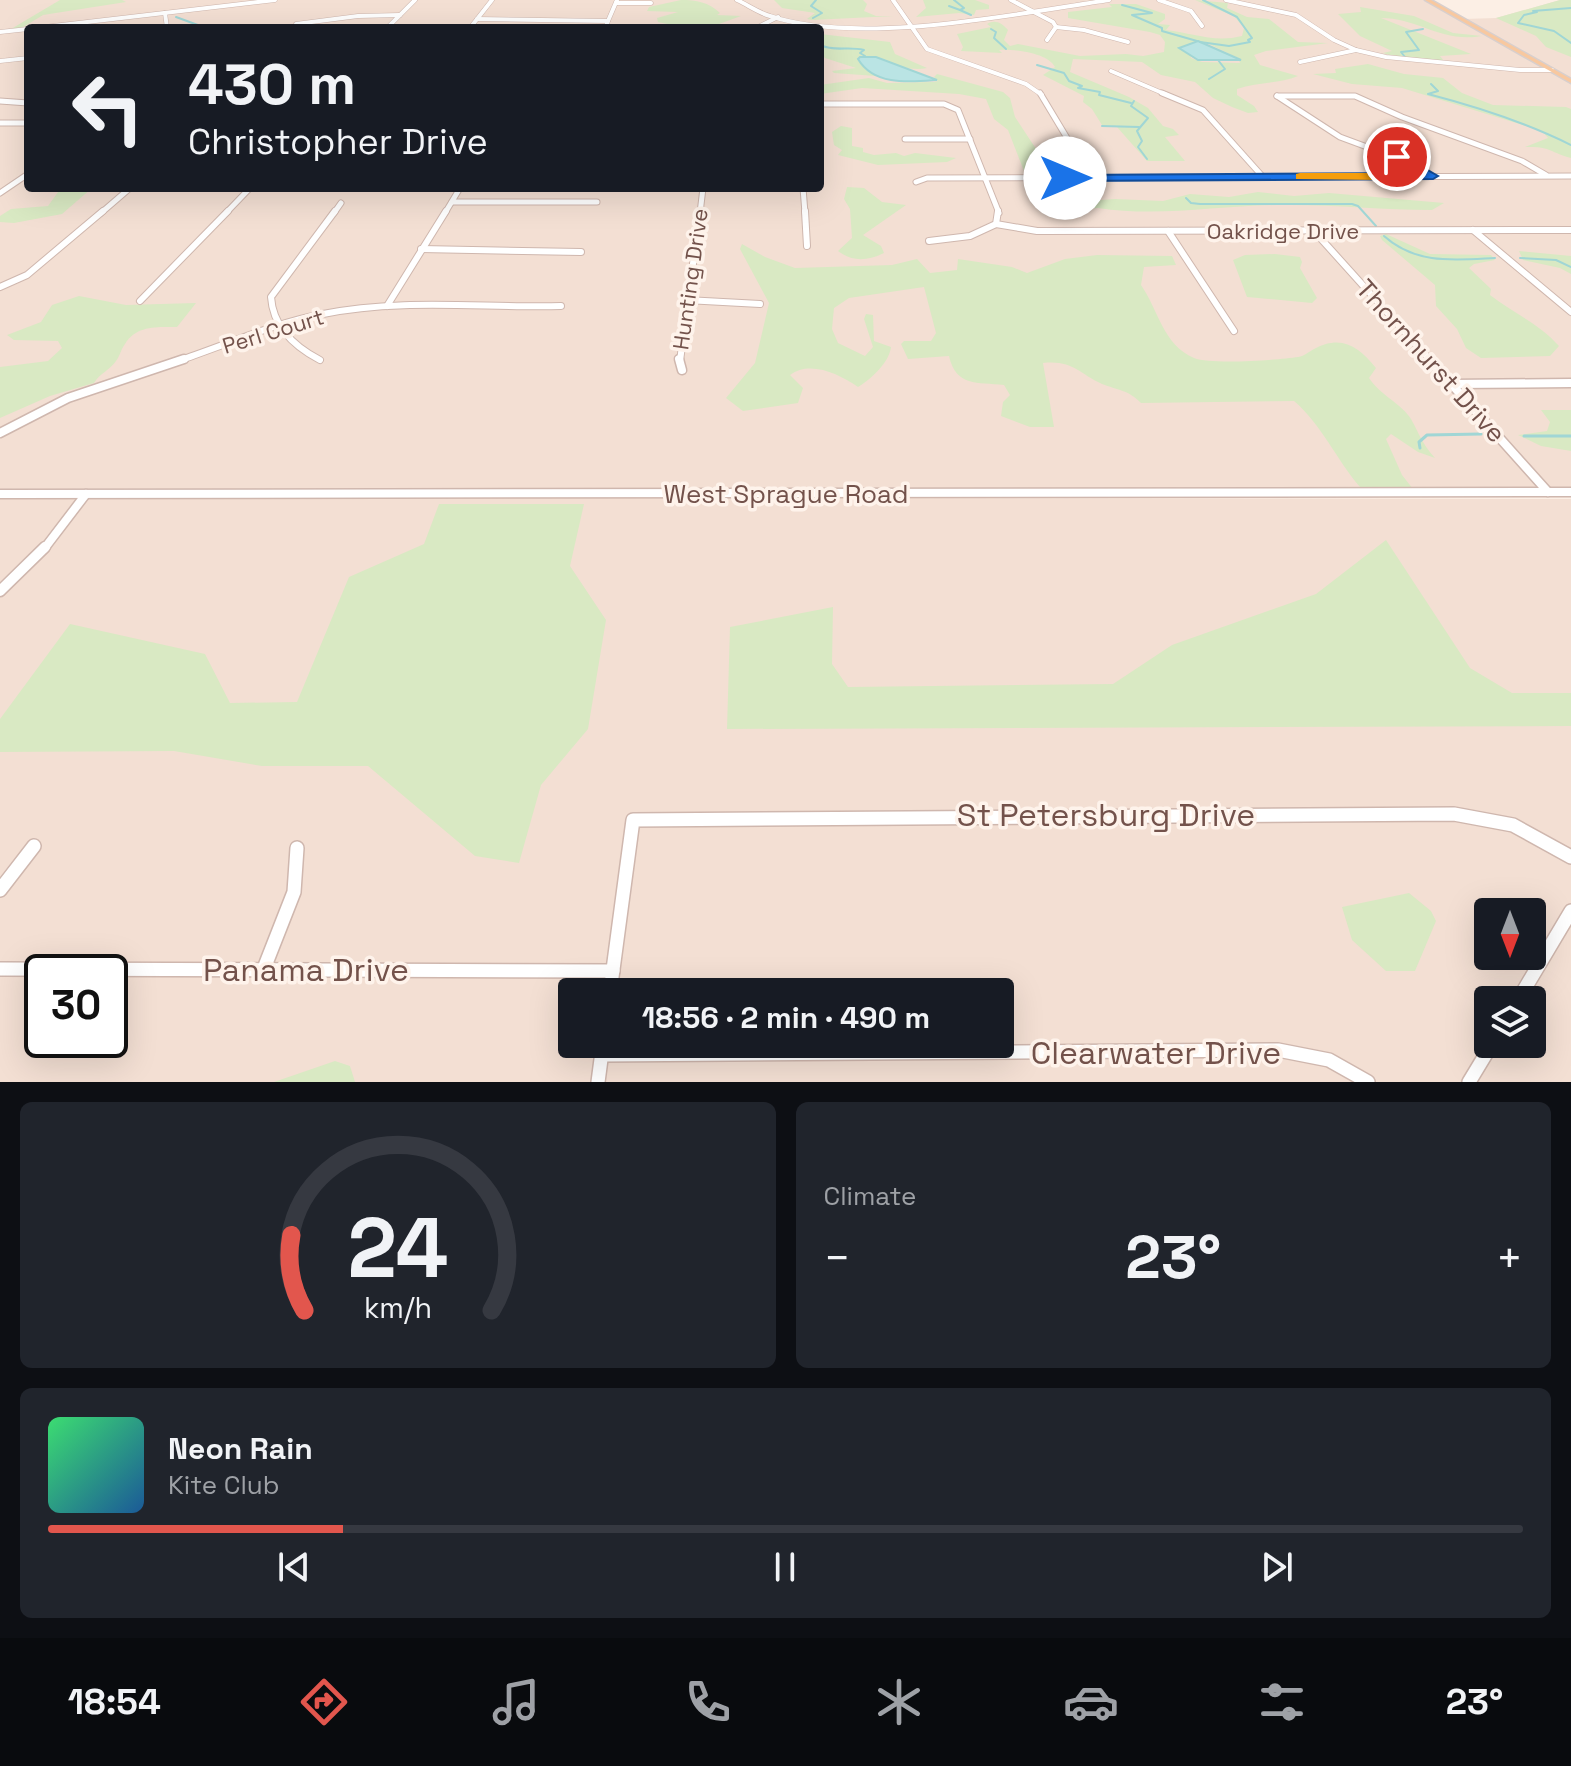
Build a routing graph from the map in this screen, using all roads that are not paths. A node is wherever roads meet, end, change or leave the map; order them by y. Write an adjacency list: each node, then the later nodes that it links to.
1 (275, 0): 16 (street)
2 (415, 0): 17 (street)
3 (492, 0): 19 (street)
4 (737, 0): 18 (street)
5 (893, 0): 28 (street)
6 (1011, 0): 15 (street)
7 (1109, 0): 15 (street)
8 (1159, 0): 29 (street)
9 (1226, 0): 14 (street)
10 (1427, 0): 39 (main road)
11 (1275, 1): 14 (street)
12 (617, 2): 13 (street); 20 (street)
13 (651, 3)
14 (1264, 7): 35 (street)
15 (1032, 10): 28 (street); 30 (street)
16 (165, 13): 21 (street); 22 (street)
17 (400, 15): 23 (street); 24 (street)
18 (778, 17): 27 (street); 28 (street)
19 (477, 19): 20 (street); 25 (street)
20 (608, 21): 26 (street)
21 (70, 24)
22 (166, 24)
23 (296, 24)
24 (391, 24)
25 (473, 24)
26 (607, 24)
27 (764, 24)
28 (912, 26): 57 (street)
29 (1202, 26)
30 (1056, 27): 33 (street); 34 (street)
31 (24, 29): 32 (street)
32 (0, 32)
33 (1047, 40)
34 (1128, 42)
35 (1356, 50): 38 (street); 39 (street)
36 (24, 58): 37 (street)
37 (0, 61)
38 (1300, 62)
39 (1552, 70): 41 (main road)
40 (1111, 71): 55 (street)
41 (1571, 81)
42 (0, 101): 43 (street)
43 (24, 103)
44 (824, 104): 50 (street)
45 (24, 118): 47 (street)
46 (0, 123): 47 (street)
47 (14, 123): 48 (street)
48 (24, 123)
49 (905, 139): 50 (street)
50 (970, 139): 56 (street)
51 (1433, 176): 52 (street); 52 (street); 55 (street)
52 (1549, 176): 53 (street)
53 (1571, 176)
54 (24, 177): 64 (street)
55 (1263, 177): 57 (street)
56 (987, 178): 57 (street); 58 (street); 68 (street)
57 (1091, 178)
58 (916, 182)
59 (125, 192): 77 (street)
60 (246, 192): 79 (street)
61 (458, 192): 65 (street)
62 (702, 192): 78 (street, Hunting Drive)
63 (803, 192): 74 (street)
64 (0, 193)
65 (452, 202): 66 (street); 75 (street)
66 (597, 202)
67 (341, 203): 84 (street)
68 (996, 224): 71 (street, Oakridge Drive); 73 (street)
69 (1473, 230): 70 (street, Oakridge Drive); 72 (street, Oakridge Drive); 83 (street)
70 (1571, 230)
71 (1168, 231): 72 (street, Oakridge Drive); 85 (street)
72 (1314, 231): 89 (street, Thornhurst Drive)
73 (929, 241)
74 (807, 246)
75 (421, 249): 76 (street); 81 (street)
76 (581, 252)
77 (0, 287)
78 (686, 300): 80 (street); 87 (street, Hunting Drive)
79 (140, 301)
80 (760, 304)
81 (387, 306): 82 (street, Perl Court); 84 (street, Perl Court)
82 (561, 306)
83 (1571, 312)
84 (281, 327): 86 (street); 90 (street, Perl Court)
85 (1234, 331)
86 (320, 360)
87 (682, 370)
88 (1571, 383): 89 (street)
89 (1451, 384): 91 (street, Thornhurst Drive)
90 (0, 433)
91 (1548, 492): 92 (street, West Sprague Road); 94 (street, West Sprague Road)
92 (1571, 492)
93 (0, 494): 94 (street, West Sprague Road)
94 (86, 494): 95 (street)
95 (0, 591)
96 (34, 846): 99 (street)
97 (297, 848): 102 (street)
98 (1571, 857): 103 (street, St Petersburg Drive)
99 (0, 890)
100 (1571, 911): 105 (street)
101 (0, 969): 102 (street, Panama Drive)
102 (263, 971): 103 (street, Panama Drive)
103 (613, 971): 104 (street)
104 (612, 978)
105 (1526, 986)
106 (1014, 1050): 110 (street, Clearwater Drive)
107 (601, 1058): 109 (street)
108 (1484, 1058): 111 (street)
109 (598, 1082)
110 (1368, 1082)
111 (1469, 1082)

